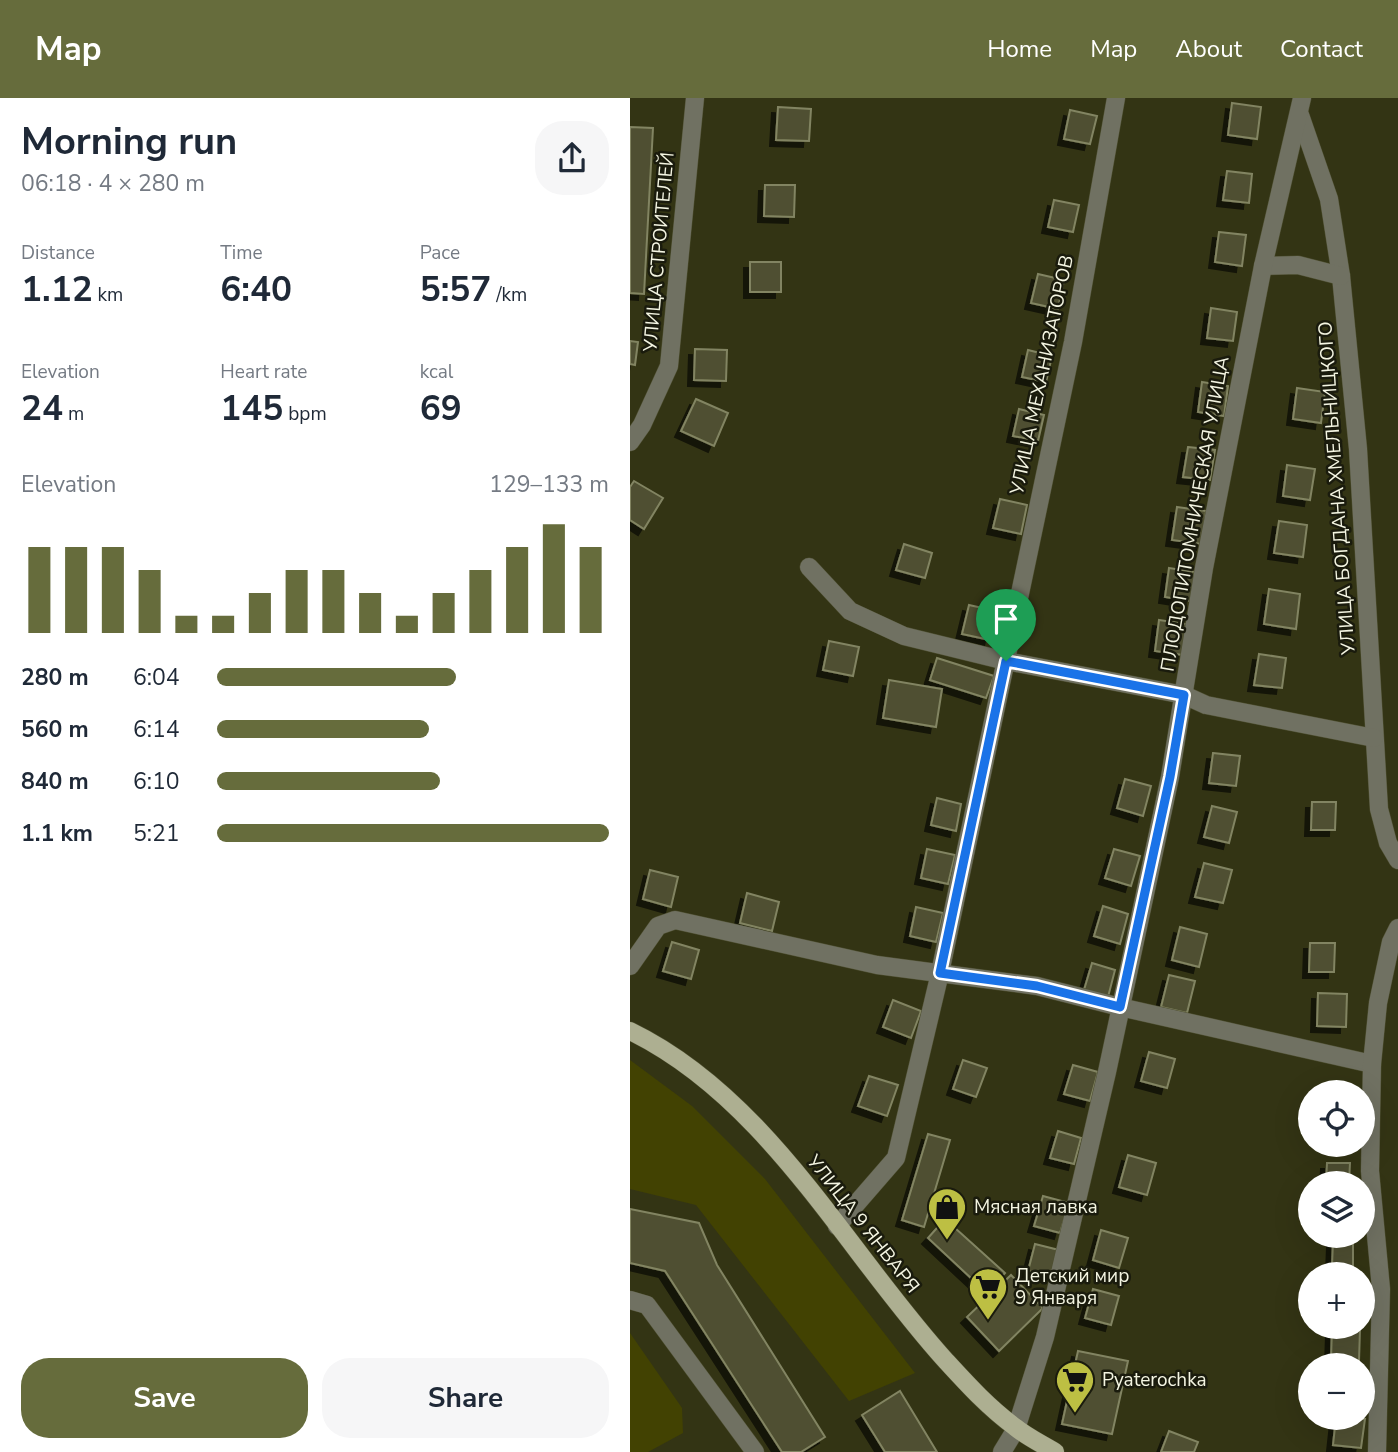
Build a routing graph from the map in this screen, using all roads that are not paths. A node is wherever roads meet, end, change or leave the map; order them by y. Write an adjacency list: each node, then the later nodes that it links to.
1 (695, 98): 6 (street, УЛИЦА СТРОИТЕЛЕЙ)
2 (1116, 98): 8 (street, УЛИЦА МЕХАНИЗАТОРОВ)
3 (1301, 106): 4 (street, ПЛОДОПИТОМНИЧЕСКАЯ УЛИЦА); 5 (street, УЛИЦА БОГДАНА ХМЕЛЬНИЦКОГО)
4 (1263, 266): 5 (street); 9 (street, ПЛОДОПИТОМНИЧЕСКАЯ УЛИЦА)
5 (1341, 276): 10 (street, УЛИЦА БОГДАНА ХМЕЛЬНИЦКОГО)
6 (630, 442)
7 (809, 567): 8 (street)
8 (1006, 661): 9 (street); 14 (street, УЛИЦА МЕХАНИЗАТОРОВ)
9 (1184, 695): 10 (street); 15 (street, ПЛОДОПИТОМНИЧЕСКАЯ УЛИЦА)
10 (1374, 738): 11 (street, УЛИЦА БОГДАНА ХМЕЛЬНИЦКОГО)
11 (1398, 860)
12 (1398, 928): 17 (street)
13 (630, 966): 14 (street)
14 (940, 973): 15 (street); 18 (street, УЛИЦА МЕХАНИЗАТОРОВ)
15 (1120, 1007): 17 (street); 20 (street, ПЛОДОПИТОМНИЧЕСКАЯ УЛИЦА)
16 (630, 1031): 18 (main road, УЛИЦА 9 ЯНВАРЯ)
17 (1372, 1064): 24 (street)
18 (837, 1226): 20 (main road, УЛИЦА 9 ЯНВАРЯ)
19 (630, 1300): 21 (street)
20 (1016, 1429): 22 (street, ПЛОДОПИТОМНИЧЕСКАЯ УЛИЦА); 23 (main road, УЛИЦА 9 ЯНВАРЯ)
21 (755, 1452)
22 (1002, 1452)
23 (1055, 1452)
24 (1377, 1452)

